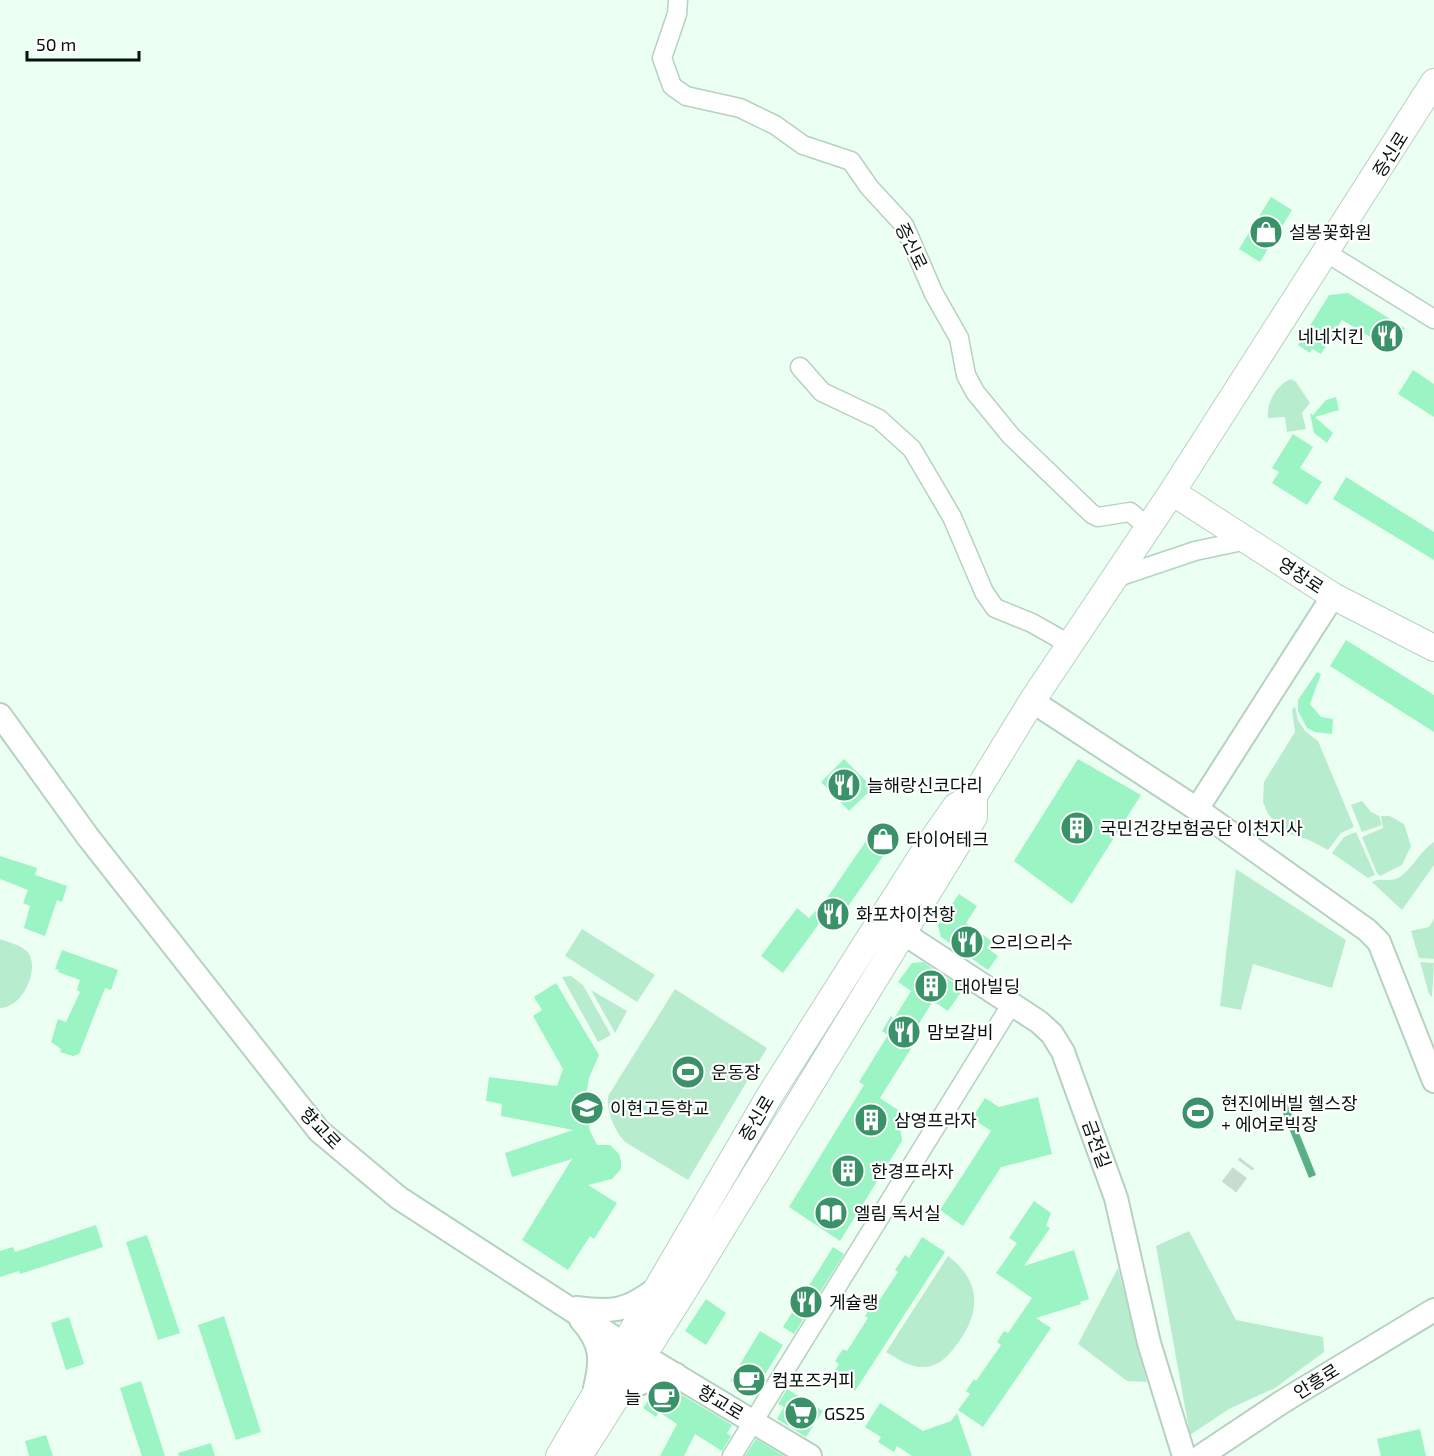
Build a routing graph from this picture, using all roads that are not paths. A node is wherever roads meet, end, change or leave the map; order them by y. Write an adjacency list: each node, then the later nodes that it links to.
1 (678, 0): 7 (street, 증신로)
2 (1434, 82): 3 (main road, 증신로)
3 (1327, 253): 4 (street); 6 (main road, 증신로)
4 (1434, 319)
5 (800, 367): 11 (street)
6 (1172, 492): 7 (main road, 증신로); 8 (main road, 영창로)
7 (1148, 527): 9 (main road, 증신로)
8 (1247, 540): 9 (street); 10 (main road, 영창로)
9 (1112, 579): 11 (main road, 증신로)
10 (1333, 596): 12 (main road, 영창로); 16 (street)
11 (1069, 644): 13 (main road, 증신로)
12 (1434, 648)
13 (1032, 701): 16 (street); 17 (main road, 증신로)
14 (0, 715): 15 (street, 향교로)
15 (7, 744): 21 (street, 향교로)
16 (1197, 808): 19 (street)
17 (892, 925): 18 (street, 금전길); 20 (main road, 증신로); 23 (main road, 증신로)
18 (1011, 1005): 27 (street, 향교로); 32 (street, 금전길)
19 (1434, 1081)
20 (657, 1288): 21 (street); 23 (main road, 증신로)
21 (570, 1308): 23 (street, 향교로); 26 (street)
22 (1434, 1310): 33 (street, 안흥로)
23 (633, 1349): 24 (street, 향교로); 25 (main road, 증신로); 26 (main road, 증신로)
24 (675, 1374): 25 (street); 27 (street, 향교로)
25 (619, 1391): 29 (main road, 증신로)
26 (593, 1397): 28 (main road, 증신로)
27 (753, 1421): 30 (street, 향교로); 31 (street, 향교로)
28 (559, 1456)
29 (579, 1456)
30 (732, 1456)
31 (810, 1456)
32 (1184, 1456)
33 (1201, 1456)

